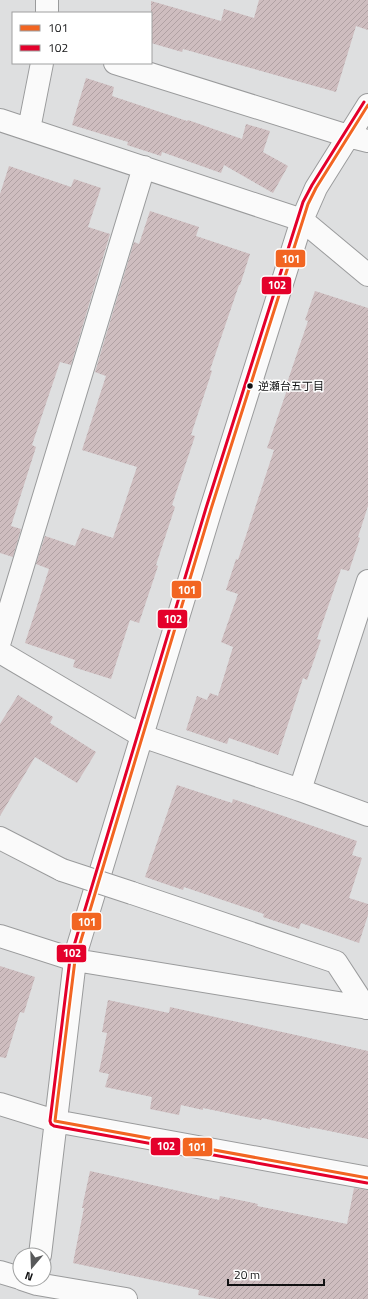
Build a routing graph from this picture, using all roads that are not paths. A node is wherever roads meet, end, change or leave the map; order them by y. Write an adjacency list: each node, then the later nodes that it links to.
1 (47, 0): 2 (street)
2 (47, 12)
3 (42, 64): 7 (street)
4 (118, 64): 8 (street)
5 (368, 105): 8 (street)
6 (1, 123): 7 (street)
7 (29, 130): 9 (street)
8 (358, 138): 10 (street)
9 (144, 167): 10 (street); 13 (street)
10 (302, 220): 11 (street); 15 (street)
11 (368, 275)
12 (368, 581): 16 (street)
13 (0, 641)
14 (0, 652): 15 (street)
15 (142, 736): 16 (street); 20 (street)
16 (300, 790): 17 (street)
17 (368, 815)
18 (0, 838): 21 (street, bridge)
19 (0, 936): 20 (street)
20 (75, 960): 21 (street); 23 (street)
21 (367, 1008)
22 (0, 1104): 23 (street)
23 (55, 1121): 24 (street); 25 (street)
24 (368, 1178)
25 (41, 1247)
26 (0, 1272): 27 (street)
27 (12, 1277)
28 (49, 1287): 29 (street)
29 (126, 1299)

